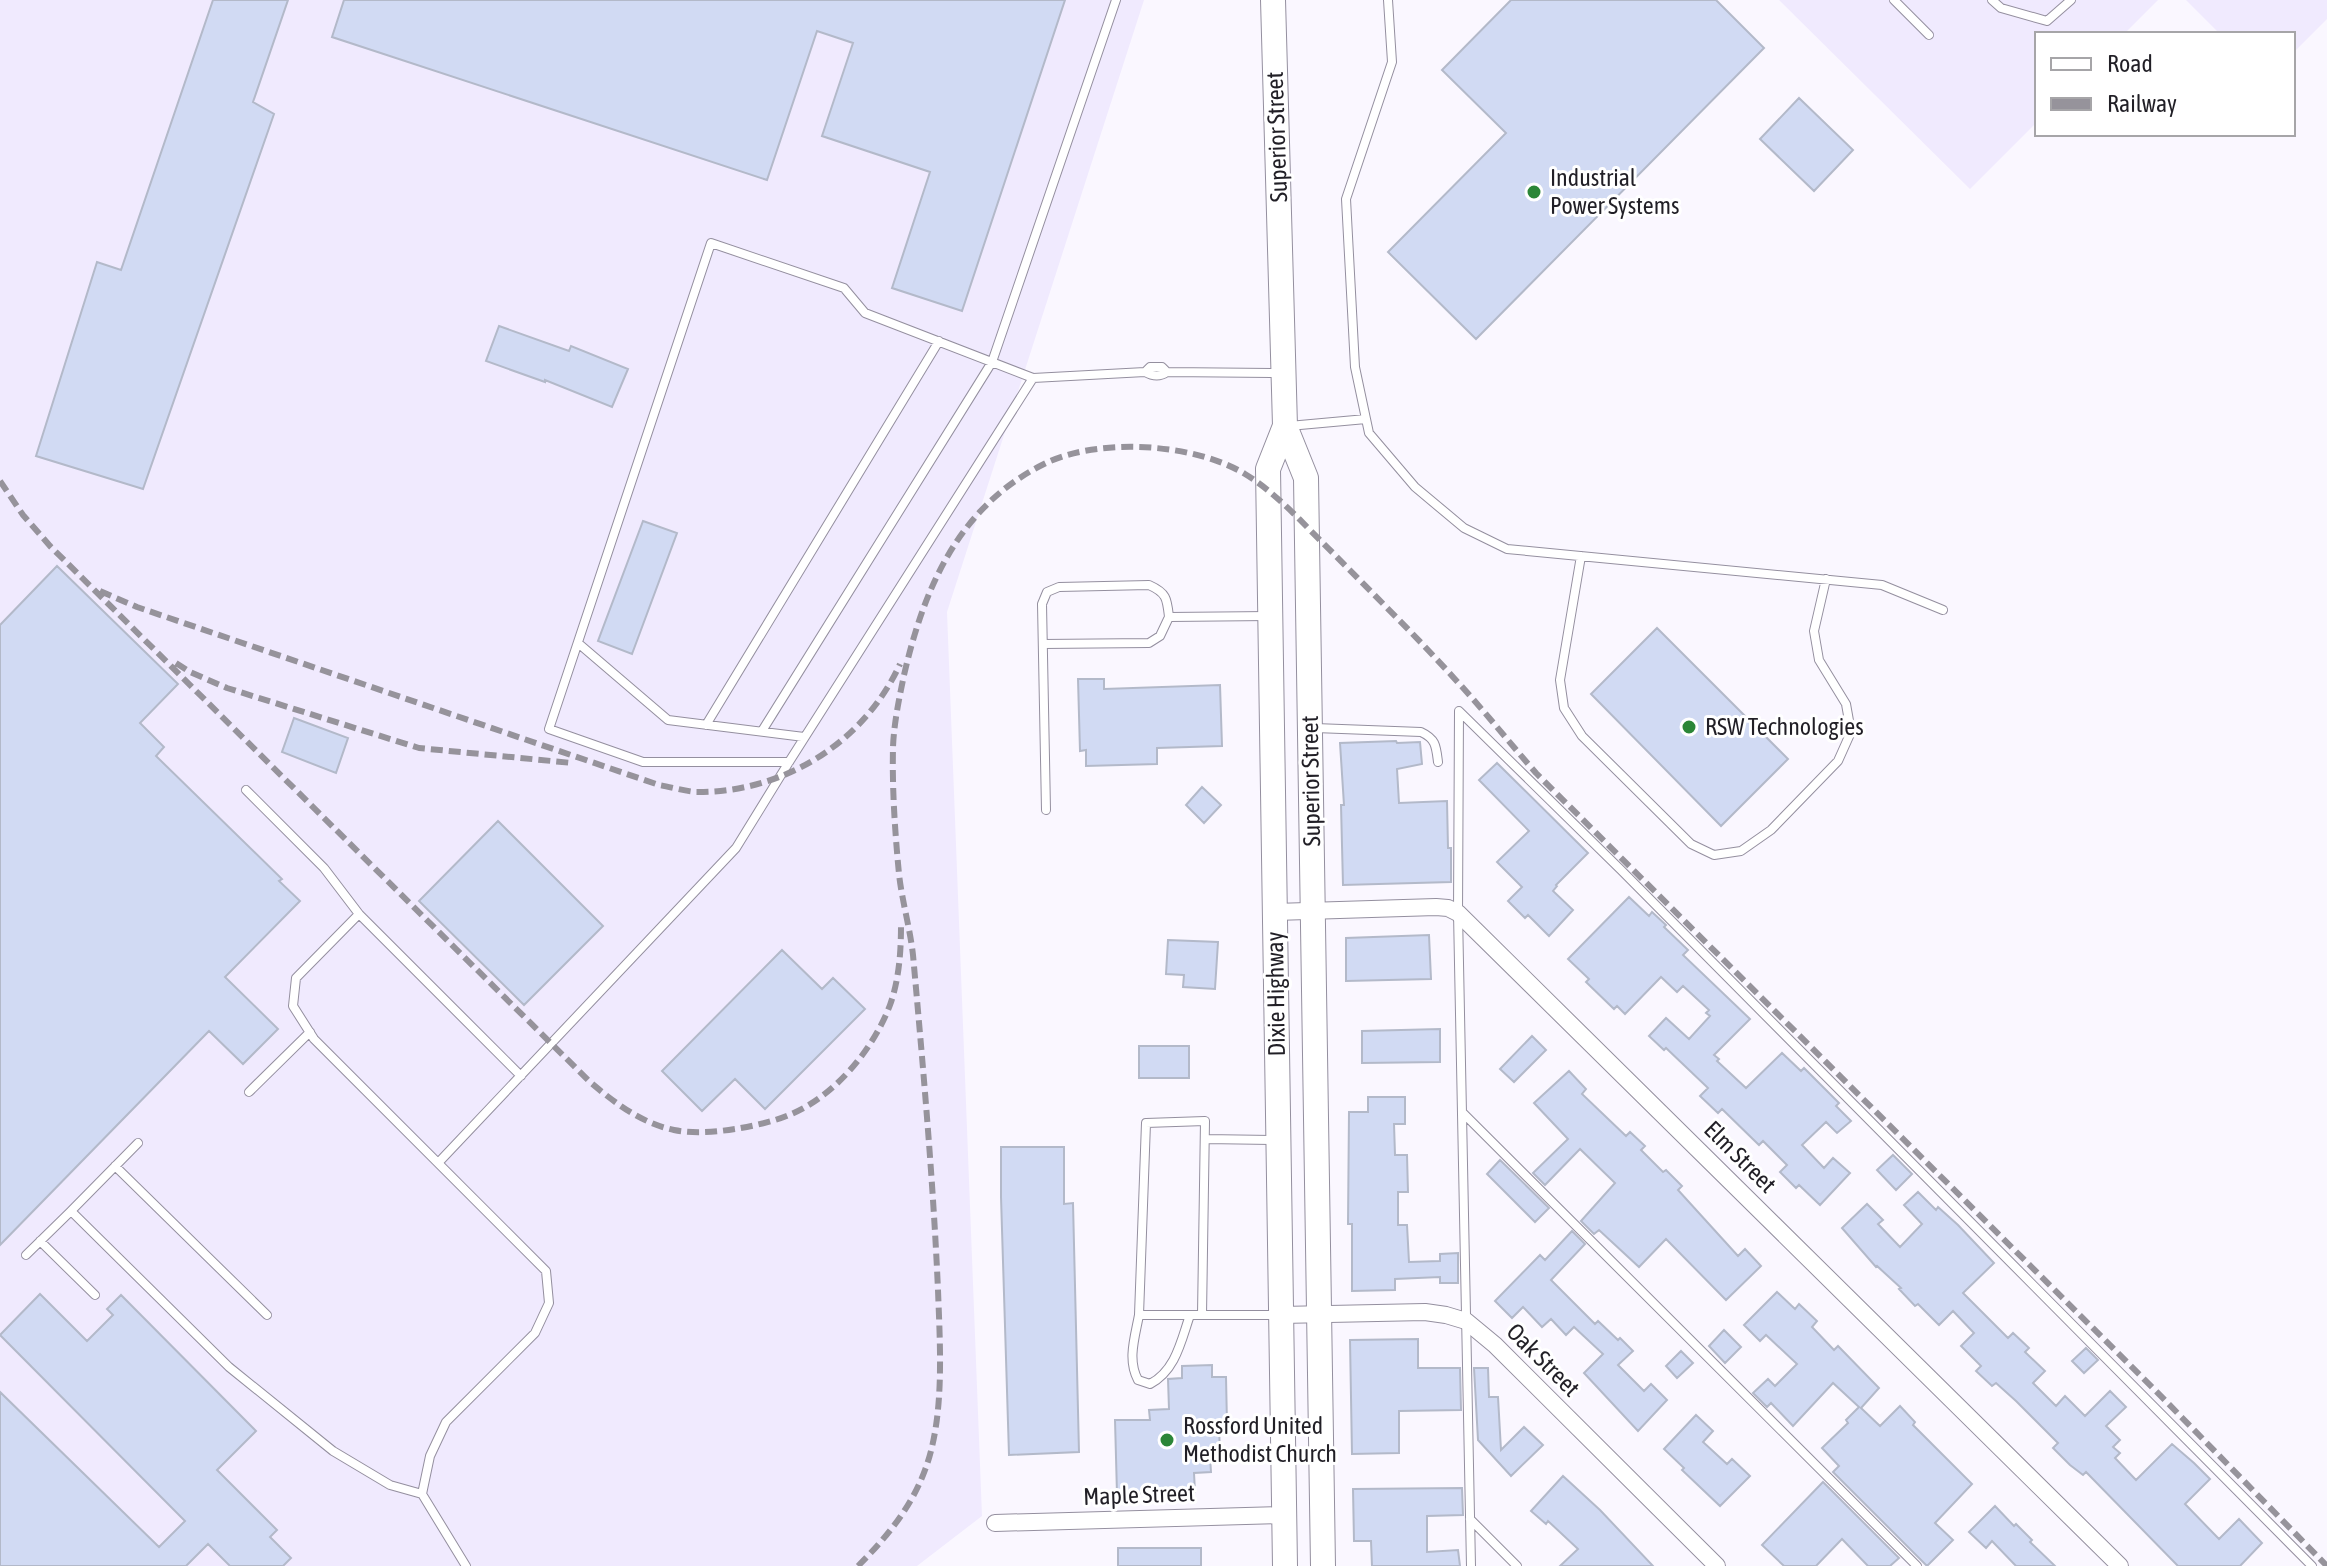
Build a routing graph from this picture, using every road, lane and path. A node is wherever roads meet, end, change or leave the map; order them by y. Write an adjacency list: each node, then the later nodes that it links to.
1 (1116, 0): 9 (lane)
2 (1273, 0): 10 (main road, Superior Street)
3 (1388, 0): 12 (lane)
4 (1894, 0): 7 (lane)
5 (1992, 0): 6 (lane)
6 (2071, 0)
7 (1929, 35)
8 (939, 341): 9 (lane); 20 (lane); 22 (lane)
9 (992, 362): 11 (lane); 24 (lane)
10 (1284, 373): 11 (lane); 13 (main road, Superior Street)
11 (1033, 378): 25 (lane)
12 (1366, 419): 13 (lane); 14 (lane)
13 (1285, 426): 17 (main road, Dixie Highway); 19 (main road, Superior Street)
14 (1581, 556): 15 (lane); 15 (lane)
15 (1826, 579): 16 (lane)
16 (1943, 610)
17 (1270, 616): 18 (lane); 19 (main road); 30 (main road, Dixie Highway)
18 (1169, 617): 21 (lane); 21 (lane)
19 (1308, 617): 23 (main road, Superior Street)
20 (578, 643): 22 (lane); 26 (lane)
21 (1043, 644): 29 (lane)
22 (706, 725): 24 (lane)
23 (1310, 728): 27 (lane); 31 (main road, Superior Street)
24 (762, 731): 25 (lane)
25 (804, 737): 26 (lane)
26 (789, 762): 35 (lane)
27 (1438, 762)
28 (246, 790): 33 (lane)
29 (1046, 810)
30 (1275, 912): 31 (street); 39 (main road, Dixie Highway)
31 (1313, 912): 32 (street); 52 (main road, Superior Street)
32 (1458, 913): 37 (lane); 65 (street, Elm Street); 66 (lane)
33 (359, 914): 34 (lane); 35 (lane)
34 (310, 1032): 36 (lane); 41 (lane)
35 (521, 1076): 41 (lane)
36 (249, 1092)
37 (1462, 1113): 53 (lane); 64 (lane)
38 (1205, 1139): 39 (lane); 48 (lane); 50 (lane)
39 (1278, 1140): 51 (main road, Dixie Highway)
40 (138, 1143): 42 (lane)
41 (439, 1162): 54 (lane)
42 (115, 1166): 43 (lane); 47 (lane)
43 (71, 1211): 44 (lane); 54 (lane)
44 (40, 1241): 45 (lane); 46 (lane)
45 (26, 1255)
46 (95, 1295)
47 (267, 1315)
48 (1139, 1315): 49 (lane); 49 (lane)
49 (1190, 1315): 50 (lane)
50 (1202, 1315): 51 (lane)
51 (1281, 1315): 52 (street, Oak Street); 55 (main road, Dixie Highway)
52 (1319, 1315): 53 (street, Oak Street); 60 (main road, Superior Street)
53 (1466, 1321): 56 (lane); 63 (street, Oak Street)
54 (422, 1494): 58 (lane)
55 (1284, 1515): 57 (street, Maple Street); 59 (main road, Dixie Highway)
56 (1470, 1519): 61 (lane); 62 (lane)
57 (995, 1523)
58 (466, 1566)
59 (1285, 1566)
60 (1323, 1566)
61 (1471, 1566)
62 (1517, 1566)
63 (1717, 1566)
64 (1917, 1566)
65 (2120, 1566)
66 (2312, 1566)

